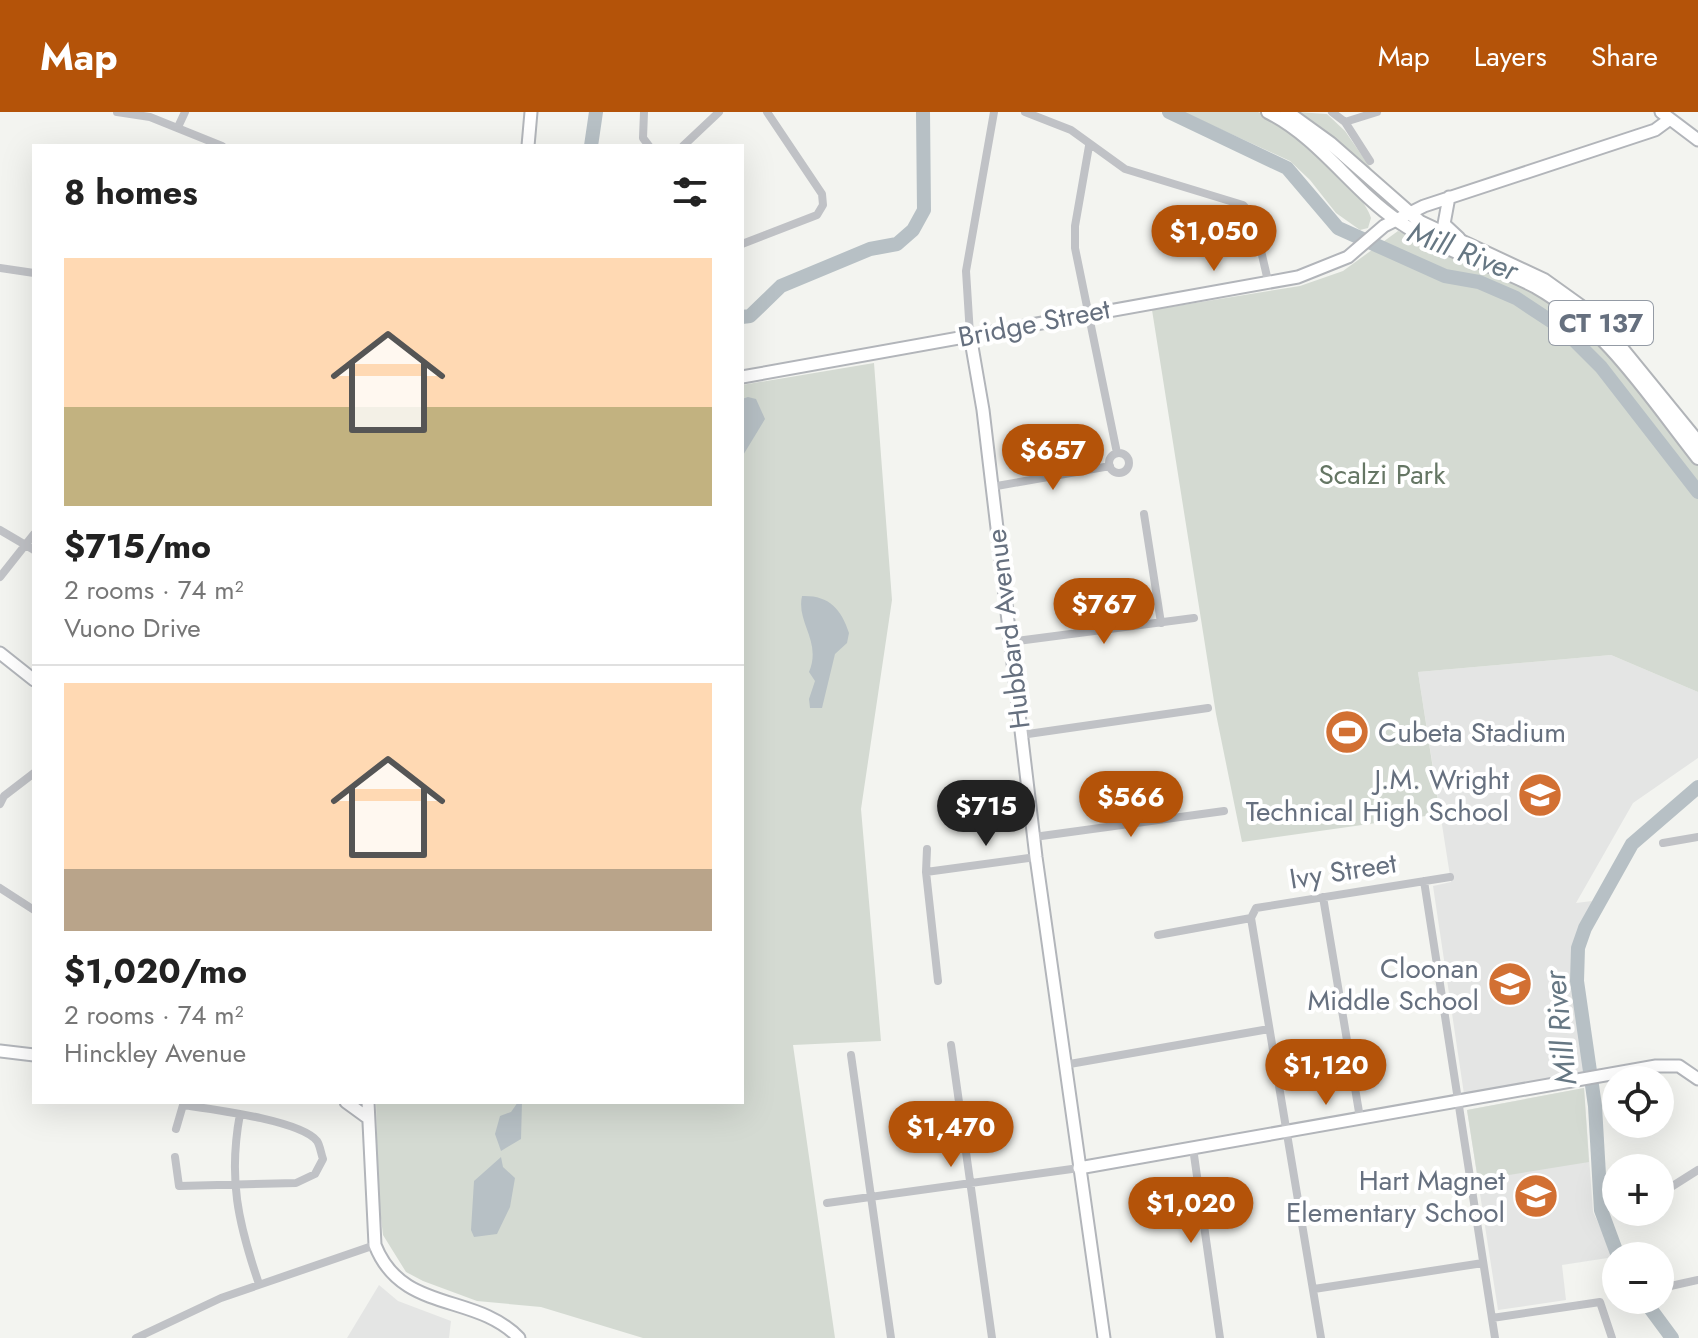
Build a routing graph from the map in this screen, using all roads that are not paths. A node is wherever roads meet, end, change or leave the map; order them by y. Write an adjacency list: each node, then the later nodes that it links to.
1 (117, 112): 15 (street)
2 (185, 112): 15 (street)
3 (531, 112): 18 (street)
4 (644, 112): 19 (street)
5 (719, 112): 20 (street)
6 (767, 112): 26 (street)
7 (994, 112): 32 (street, Hubbard Avenue)
8 (1025, 112): 21 (street)
9 (1268, 112): 25 (main road, CT 137)
10 (1287, 112): 24 (main road, CT 137)
11 (1332, 112): 14 (street)
12 (1377, 112): 14 (street)
13 (1666, 116): 16 (street); 23 (street, Bridge Street)
14 (1345, 122): 22 (street)
15 (178, 127): 17 (street)
16 (1698, 140)
17 (217, 144)
18 (528, 144)
19 (648, 144)
20 (685, 144)
21 (1089, 146): 30 (street); 31 (street)
22 (1370, 161)
23 (1449, 197): 24 (street, Bridge Street); 27 (street)
24 (1409, 214): 25 (street, Bridge Street); 27 (main road, CT 137)
25 (1396, 220): 30 (street, Bridge Street); 36 (main road, CT 137)
26 (744, 243)
27 (1469, 245): 34 (main road, CT 137)
28 (0, 268): 29 (street)
29 (32, 273)
30 (1268, 281): 31 (street, Bridge Street)
31 (1087, 312): 32 (street, Bridge Street); 35 (street)
32 (970, 335): 33 (street, Bridge Street); 38 (street, Hubbard Avenue)
33 (744, 377)
34 (1698, 442)
35 (1117, 453): 37 (street); 37 (street)
36 (1698, 458)
37 (1110, 466): 38 (street)
38 (991, 487): 45 (street, Hubbard Avenue)
39 (1144, 514): 44 (street)
40 (0, 530): 41 (street)
41 (30, 548): 42 (street)
42 (0, 577)
43 (1194, 618): 44 (street)
44 (1161, 623): 45 (street)
45 (1009, 642): 49 (street, Hubbard Avenue)
46 (0, 653): 47 (street)
47 (32, 678)
48 (1208, 708): 49 (street)
49 (1021, 735): 53 (street, Hubbard Avenue)
50 (32, 775): 51 (street)
51 (0, 804)
52 (1224, 811): 53 (street)
53 (1034, 837): 57 (street, Hubbard Avenue)
54 (1698, 837): 55 (street)
55 (1663, 843)
56 (927, 849): 58 (street)
57 (1036, 857): 58 (street); 72 (street, Hubbard Avenue)
58 (926, 872): 66 (street)
59 (1450, 877): 60 (street, Ivy Street)
60 (1424, 881): 62 (street, Ivy Street); 74 (street)
61 (0, 888): 63 (street)
62 (1323, 897): 64 (street, Ivy Street); 79 (street)
63 (32, 909)
64 (1251, 918): 65 (street); 67 (street)
65 (1158, 935)
66 (938, 981)
67 (1269, 1029): 72 (street); 81 (street)
68 (951, 1045): 86 (street)
69 (0, 1051): 70 (street)
70 (32, 1055)
71 (851, 1055): 89 (street)
72 (1064, 1065): 84 (street, Hubbard Avenue)
73 (1698, 1079): 74 (street)
74 (1457, 1102): 79 (street); 92 (street)
75 (349, 1104): 78 (street)
76 (368, 1104): 78 (street)
77 (240, 1114): 80 (street); 87 (street); 87 (street)
78 (368, 1118): 91 (street)
79 (1360, 1118): 81 (street)
80 (176, 1129)
81 (1286, 1132): 82 (street); 96 (street)
82 (1193, 1148): 84 (street); 103 (street)
83 (175, 1157): 87 (street)
84 (1079, 1168): 86 (street); 102 (street, Hubbard Avenue)
85 (1698, 1170): 88 (street)
86 (970, 1183): 89 (street); 101 (street)
87 (234, 1185): 94 (street)
88 (1674, 1185)
89 (871, 1197): 90 (street); 100 (street)
90 (827, 1203)
91 (375, 1245): 94 (street); 99 (street)
92 (1483, 1263): 96 (street); 97 (street)
93 (1698, 1280): 95 (street)
94 (259, 1284): 98 (street)
95 (1674, 1285)
96 (1314, 1289): 104 (street)
97 (1492, 1318): 105 (street); 106 (street)
98 (136, 1338)
99 (519, 1338)
100 (891, 1338)
101 (992, 1338)
102 (1104, 1338)
103 (1220, 1338)
104 (1321, 1338)
105 (1495, 1338)
106 (1612, 1338)

